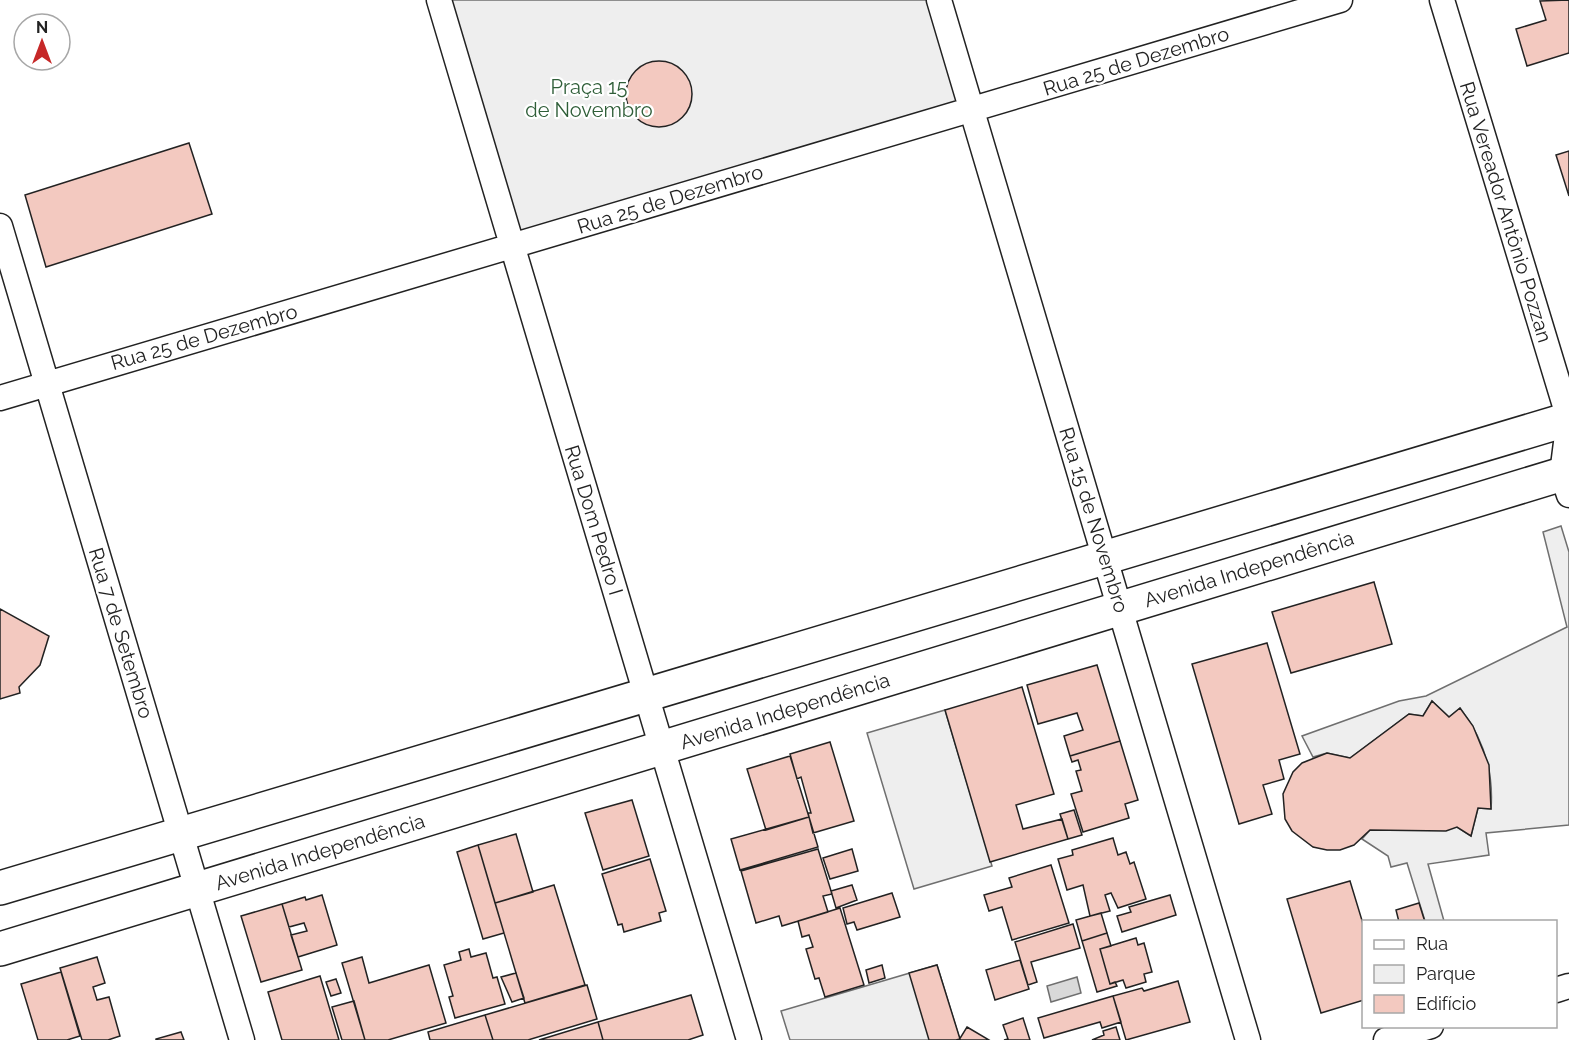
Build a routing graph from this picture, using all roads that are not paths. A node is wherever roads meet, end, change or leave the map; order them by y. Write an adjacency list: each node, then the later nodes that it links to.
1 (439, 0): 7 (street, Rua Dom Pedro I)
2 (939, 0): 5 (street, Rua 15 de Novembro)
3 (1340, 0): 5 (street, Rua 25 de Dezembro)
4 (1442, 0): 10 (street, Rua Vereador Antônio Pozzan)
5 (972, 110): 7 (street, Rua 25 de Dezembro); 12 (street, Rua 15 de Novembro)
6 (0, 226): 8 (street, Rua 7 de Setembro)
7 (512, 246): 8 (street, Rua 25 de Dezembro); 14 (street, Rua Dom Pedro I)
8 (47, 384): 9 (street, Rua 25 de Dezembro); 16 (street, Rua 7 de Setembro)
9 (0, 398)
10 (1569, 419): 11 (street, Rua Vereador Antônio Pozzan); 12 (main road)
11 (1567, 480): 13 (main road, Avenida Independência)
12 (1105, 558): 13 (street, Rua 15 de Novembro); 14 (main road)
13 (1121, 608): 15 (main road, Avenida Independência); 23 (street, Rua 15 de Novembro)
14 (647, 694): 15 (street, Rua Dom Pedro I); 16 (main road)
15 (664, 747): 18 (main road, Avenida Independência); 22 (street, Rua Dom Pedro I)
16 (181, 834): 17 (main road); 18 (street, Rua 7 de Setembro)
17 (0, 888)
18 (197, 890): 19 (main road, Avenida Independência); 21 (street, Rua 7 de Setembro)
19 (0, 949)
20 (1425, 1028): 24 (street)
21 (242, 1040)
22 (749, 1040)
23 (1248, 1040)
24 (1386, 1040)

